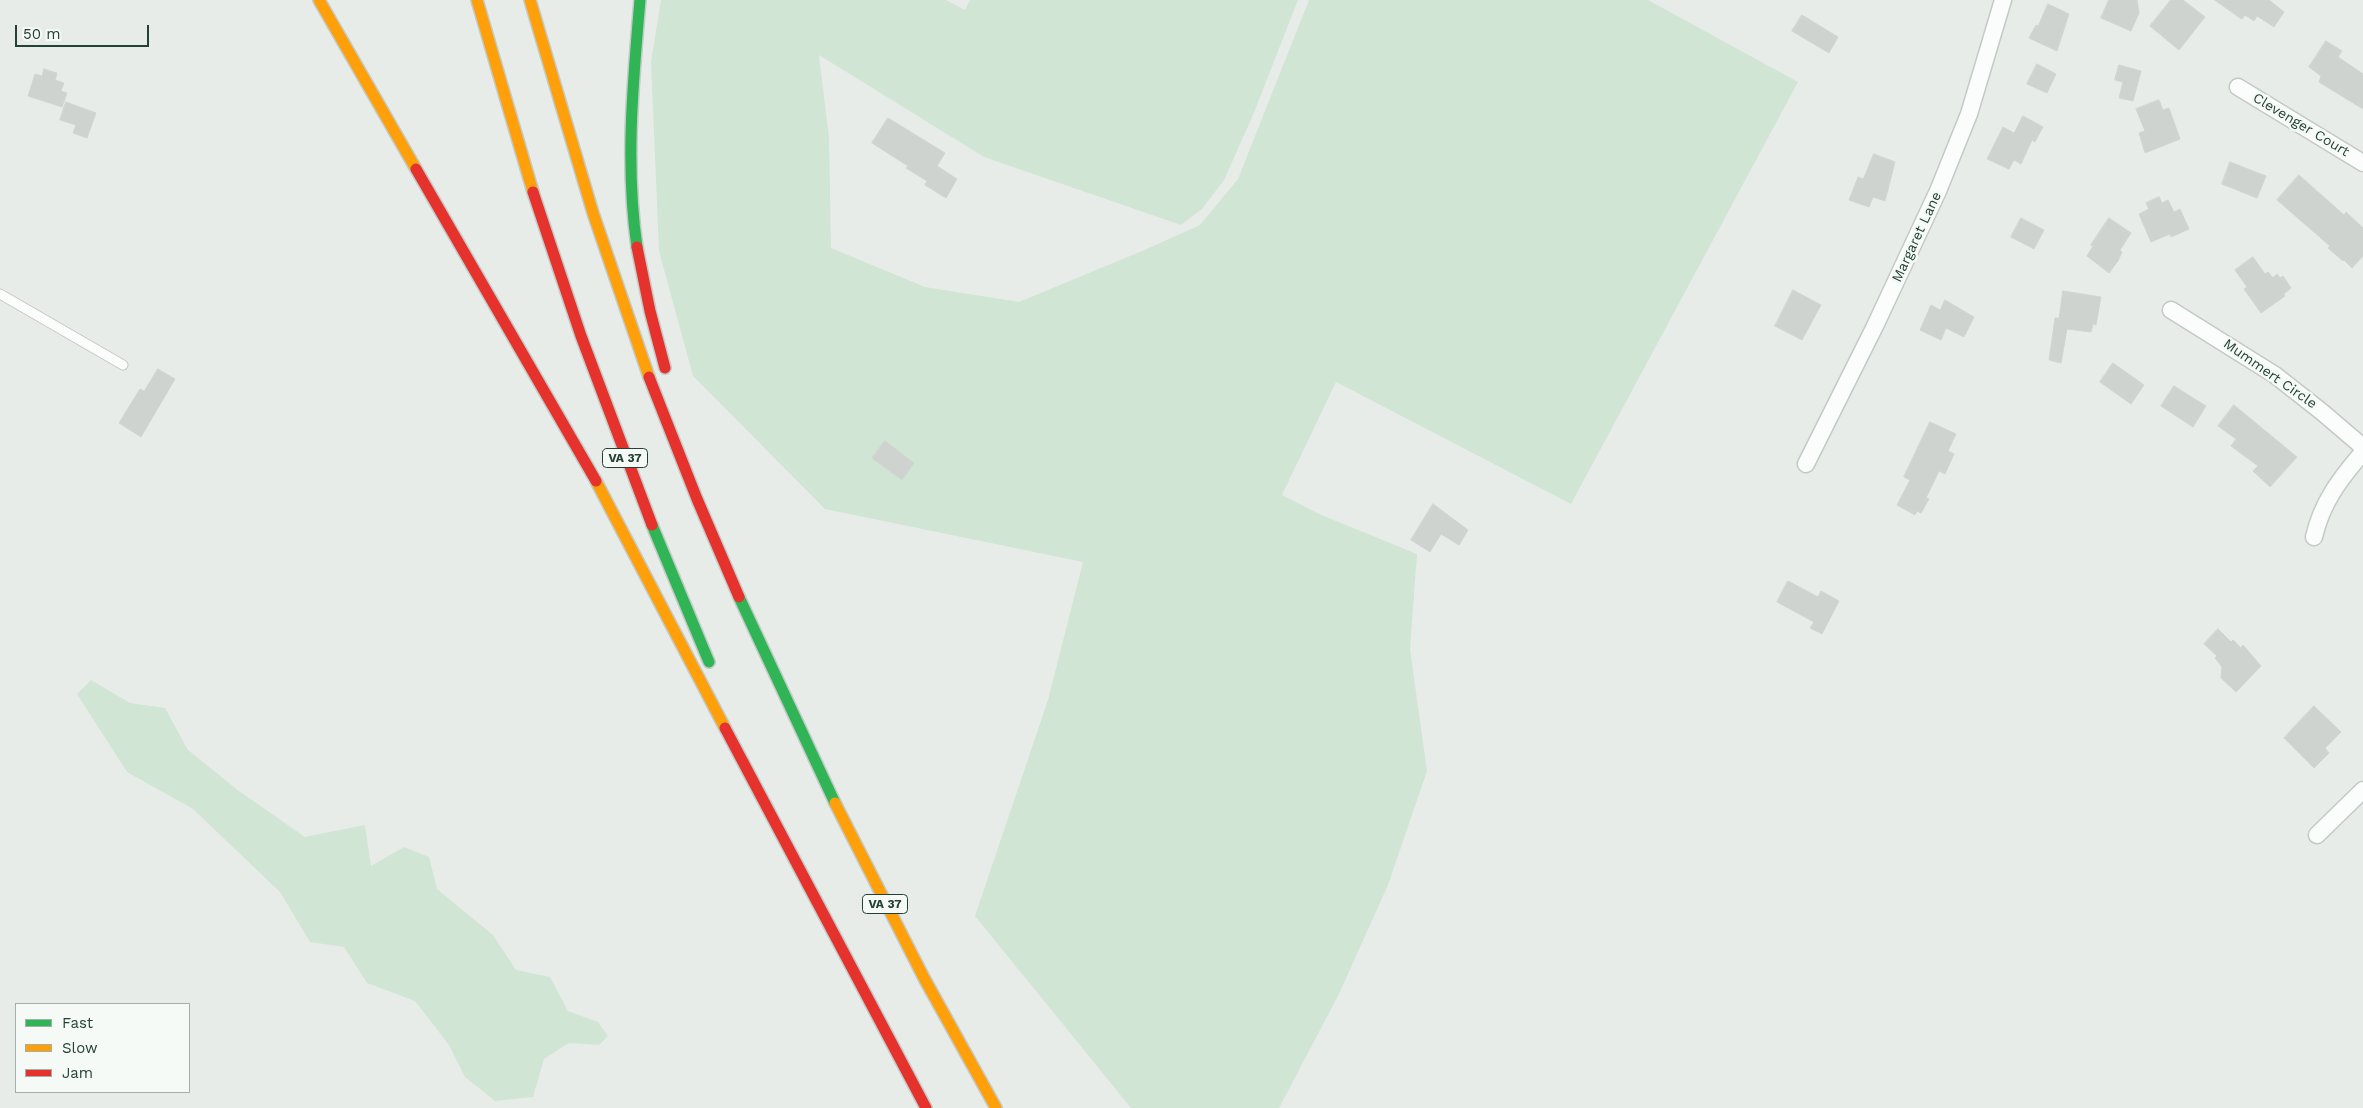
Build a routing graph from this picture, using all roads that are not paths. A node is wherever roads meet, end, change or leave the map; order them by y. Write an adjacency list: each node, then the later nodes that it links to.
1 (319, 0): 22 (highway)
2 (477, 0): 17 (highway, VA 37)
3 (530, 0): 18 (highway, VA 37)
4 (640, 0): 11 (highway)
5 (2003, 0): 15 (street, Margaret Lane)
6 (2238, 87): 7 (street, Clevenger Court)
7 (2363, 163)
8 (0, 294): 10 (lane)
9 (2171, 310): 12 (street, Mummert Circle)
10 (122, 365)
11 (669, 382)
12 (2363, 447)
13 (2363, 452): 16 (street)
14 (696, 464): 18 (highway)
15 (1806, 464)
16 (2314, 537)
17 (715, 675)
18 (782, 696): 24 (highway, VA 37)
19 (734, 720): 22 (highway)
20 (2363, 790): 21 (street)
21 (2317, 836)
22 (817, 900): 23 (highway)
23 (926, 1108)
24 (996, 1108)

